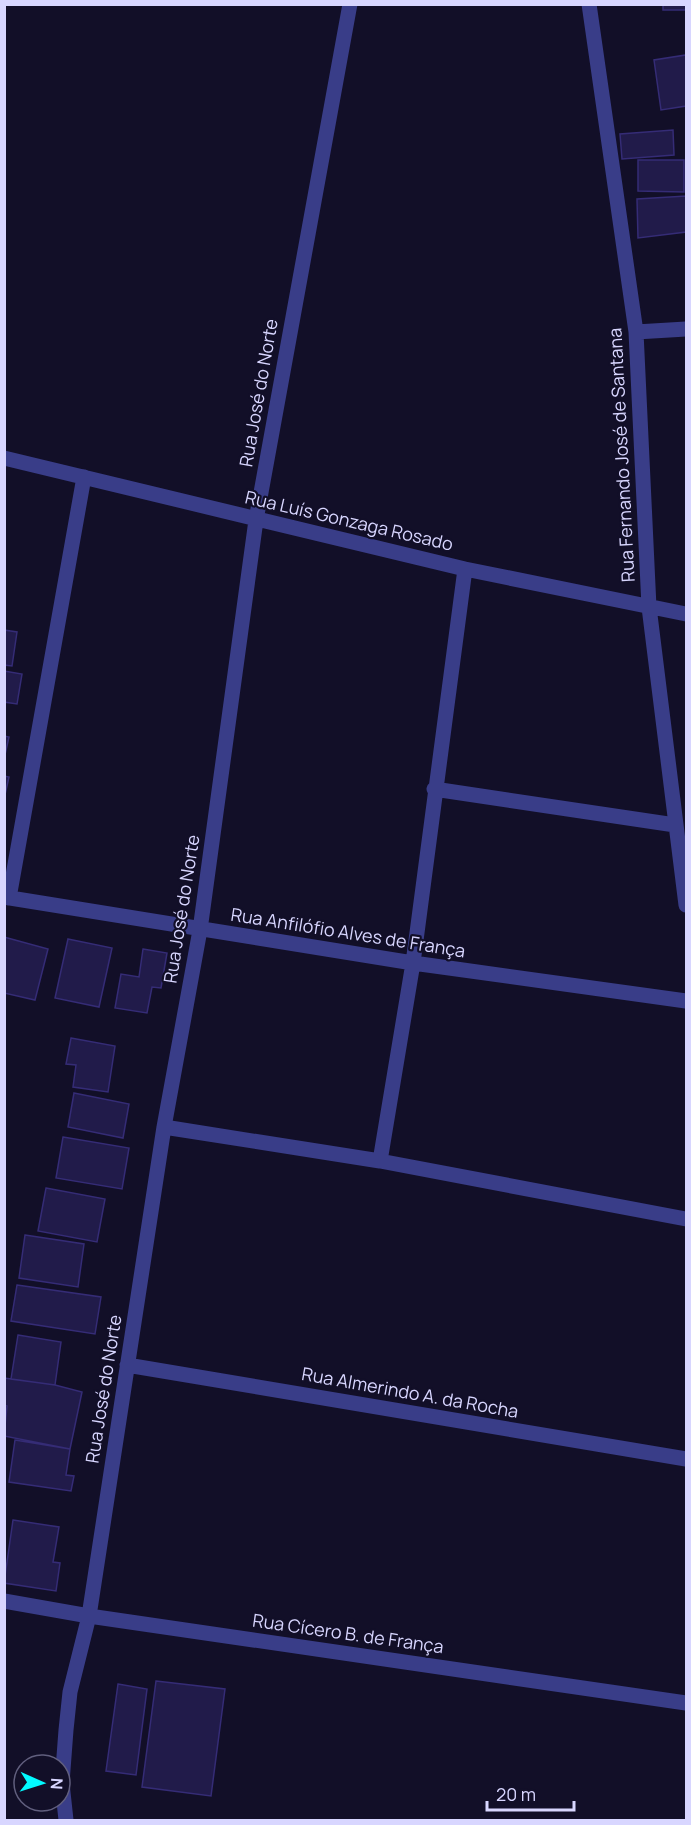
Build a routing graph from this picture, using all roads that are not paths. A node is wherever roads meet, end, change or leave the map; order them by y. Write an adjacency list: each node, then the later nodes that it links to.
1 (350, 4): 7 (street, Rua José do Norte)
2 (589, 4): 4 (street, Rua Fernando José de Santana)
3 (687, 329): 4 (street)
4 (636, 332): 9 (street, Rua Fernando José de Santana)
5 (4, 458): 6 (street, Rua Luís Gonzaga Rosado)
6 (84, 477): 7 (street, Rua Luís Gonzaga Rosado); 13 (street)
7 (256, 520): 8 (street, Rua Luís Gonzaga Rosado); 15 (street, Rua José do Norte)
8 (465, 569): 9 (street, Rua Luís Gonzaga Rosado); 11 (street)
9 (649, 607): 10 (street, Rua Luís Gonzaga Rosado); 12 (street, Rua Fernando José de Santana)
10 (687, 614)
11 (434, 789): 12 (street); 16 (street)
12 (675, 825): 14 (street, Rua Fernando José de Santana)
13 (7, 898): 15 (street, Rua Anfilófio Alves de França)
14 (687, 905)
15 (200, 930): 16 (street, Rua Anfilófio Alves de França); 18 (street, Rua José do Norte)
16 (413, 963): 17 (street, Rua Anfilófio Alves de França); 19 (street)
17 (687, 1001)
18 (164, 1127): 19 (street); 21 (street, Rua José do Norte)
19 (380, 1161): 20 (street)
20 (687, 1220)
21 (127, 1365): 22 (street, Rua Almerindo A. da Rocha); 24 (street, Rua José do Norte)
22 (687, 1459)
23 (4, 1601): 24 (street, Rua Cícero B. de França)
24 (89, 1616): 25 (street, Rua Cícero B. de França); 26 (street, Rua José do Norte)
25 (687, 1704)
26 (66, 1821)

